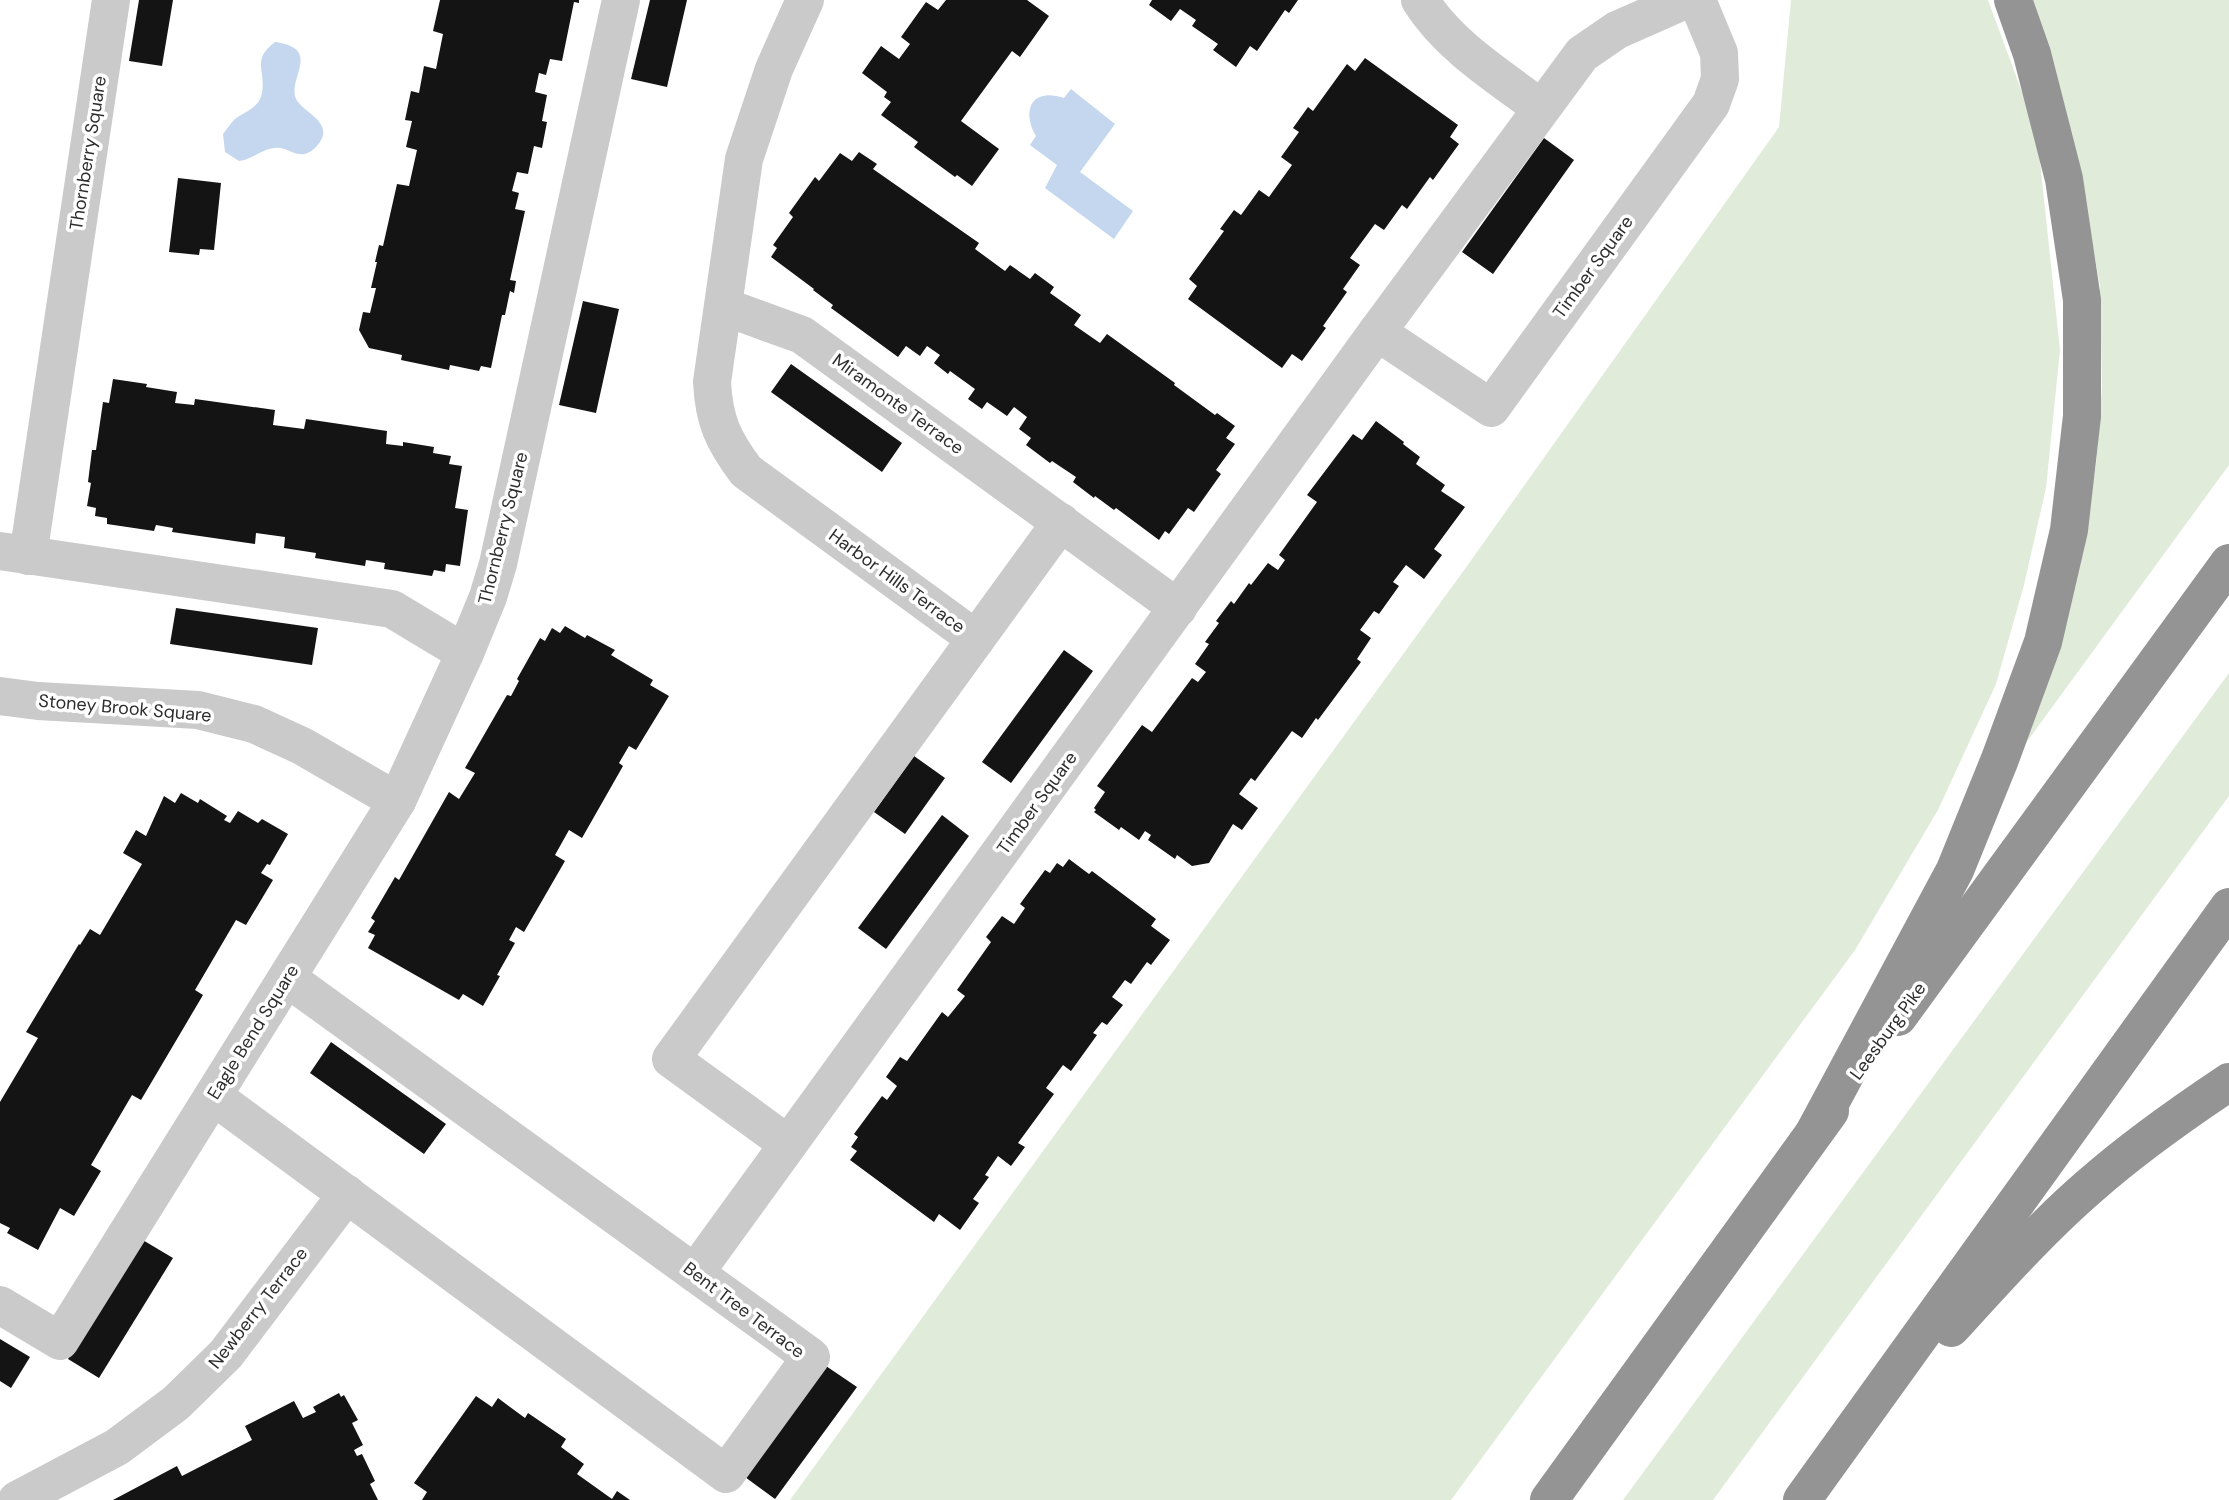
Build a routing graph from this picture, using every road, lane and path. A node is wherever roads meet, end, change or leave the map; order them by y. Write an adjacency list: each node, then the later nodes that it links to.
1 (111, 0): 13 (street, Thornberry Square)
2 (621, 0): 17 (street, Thornberry Square)
3 (805, 0): 10 (street, Harbor Hills Terrace)
4 (1420, 0): 9 (street)
5 (1685, 0): 8 (street, Timber Square)
6 (1696, 0): 11 (street, Timber Square)
7 (2013, 0): 24 (highway)
8 (1610, 15): 9 (street, Timber Square)
9 (1541, 108): 11 (street, Timber Square)
10 (725, 307): 12 (street, Miramonte Terrace); 16 (street, Harbor Hills Terrace)
11 (1377, 332): 15 (street, Timber Square)
12 (1061, 522): 15 (street, Miramonte Terrace); 16 (street)
13 (14, 554): 17 (street, Thornberry Square)
14 (2229, 563): 24 (highway, Leesburg Pike)
15 (1178, 608): 25 (street, Timber Square)
16 (976, 639): 25 (street, Harbor Hills Terrace)
17 (466, 653): 19 (street, Eagle Bend Square)
18 (0, 696): 19 (street, Stoney Brook Square)
19 (397, 801): 21 (street, Eagle Bend Square)
20 (2229, 907): 29 (highway)
21 (287, 978): 23 (street, Eagle Bend Square); 27 (street, Bent Tree Terrace)
22 (2229, 1082): 29 (highway)
23 (214, 1096): 26 (street, Bent Tree Terrace); 28 (street, Eagle Bend Square)
24 (1815, 1131): 31 (highway, Leesburg Pike)
25 (789, 1144): 27 (street, Timber Square)
26 (347, 1194): 27 (street, Bent Tree Terrace); 30 (street, Newberry Terrace)
27 (695, 1273)
28 (0, 1305)
29 (1812, 1487)
30 (17, 1500)
31 (1549, 1500)

